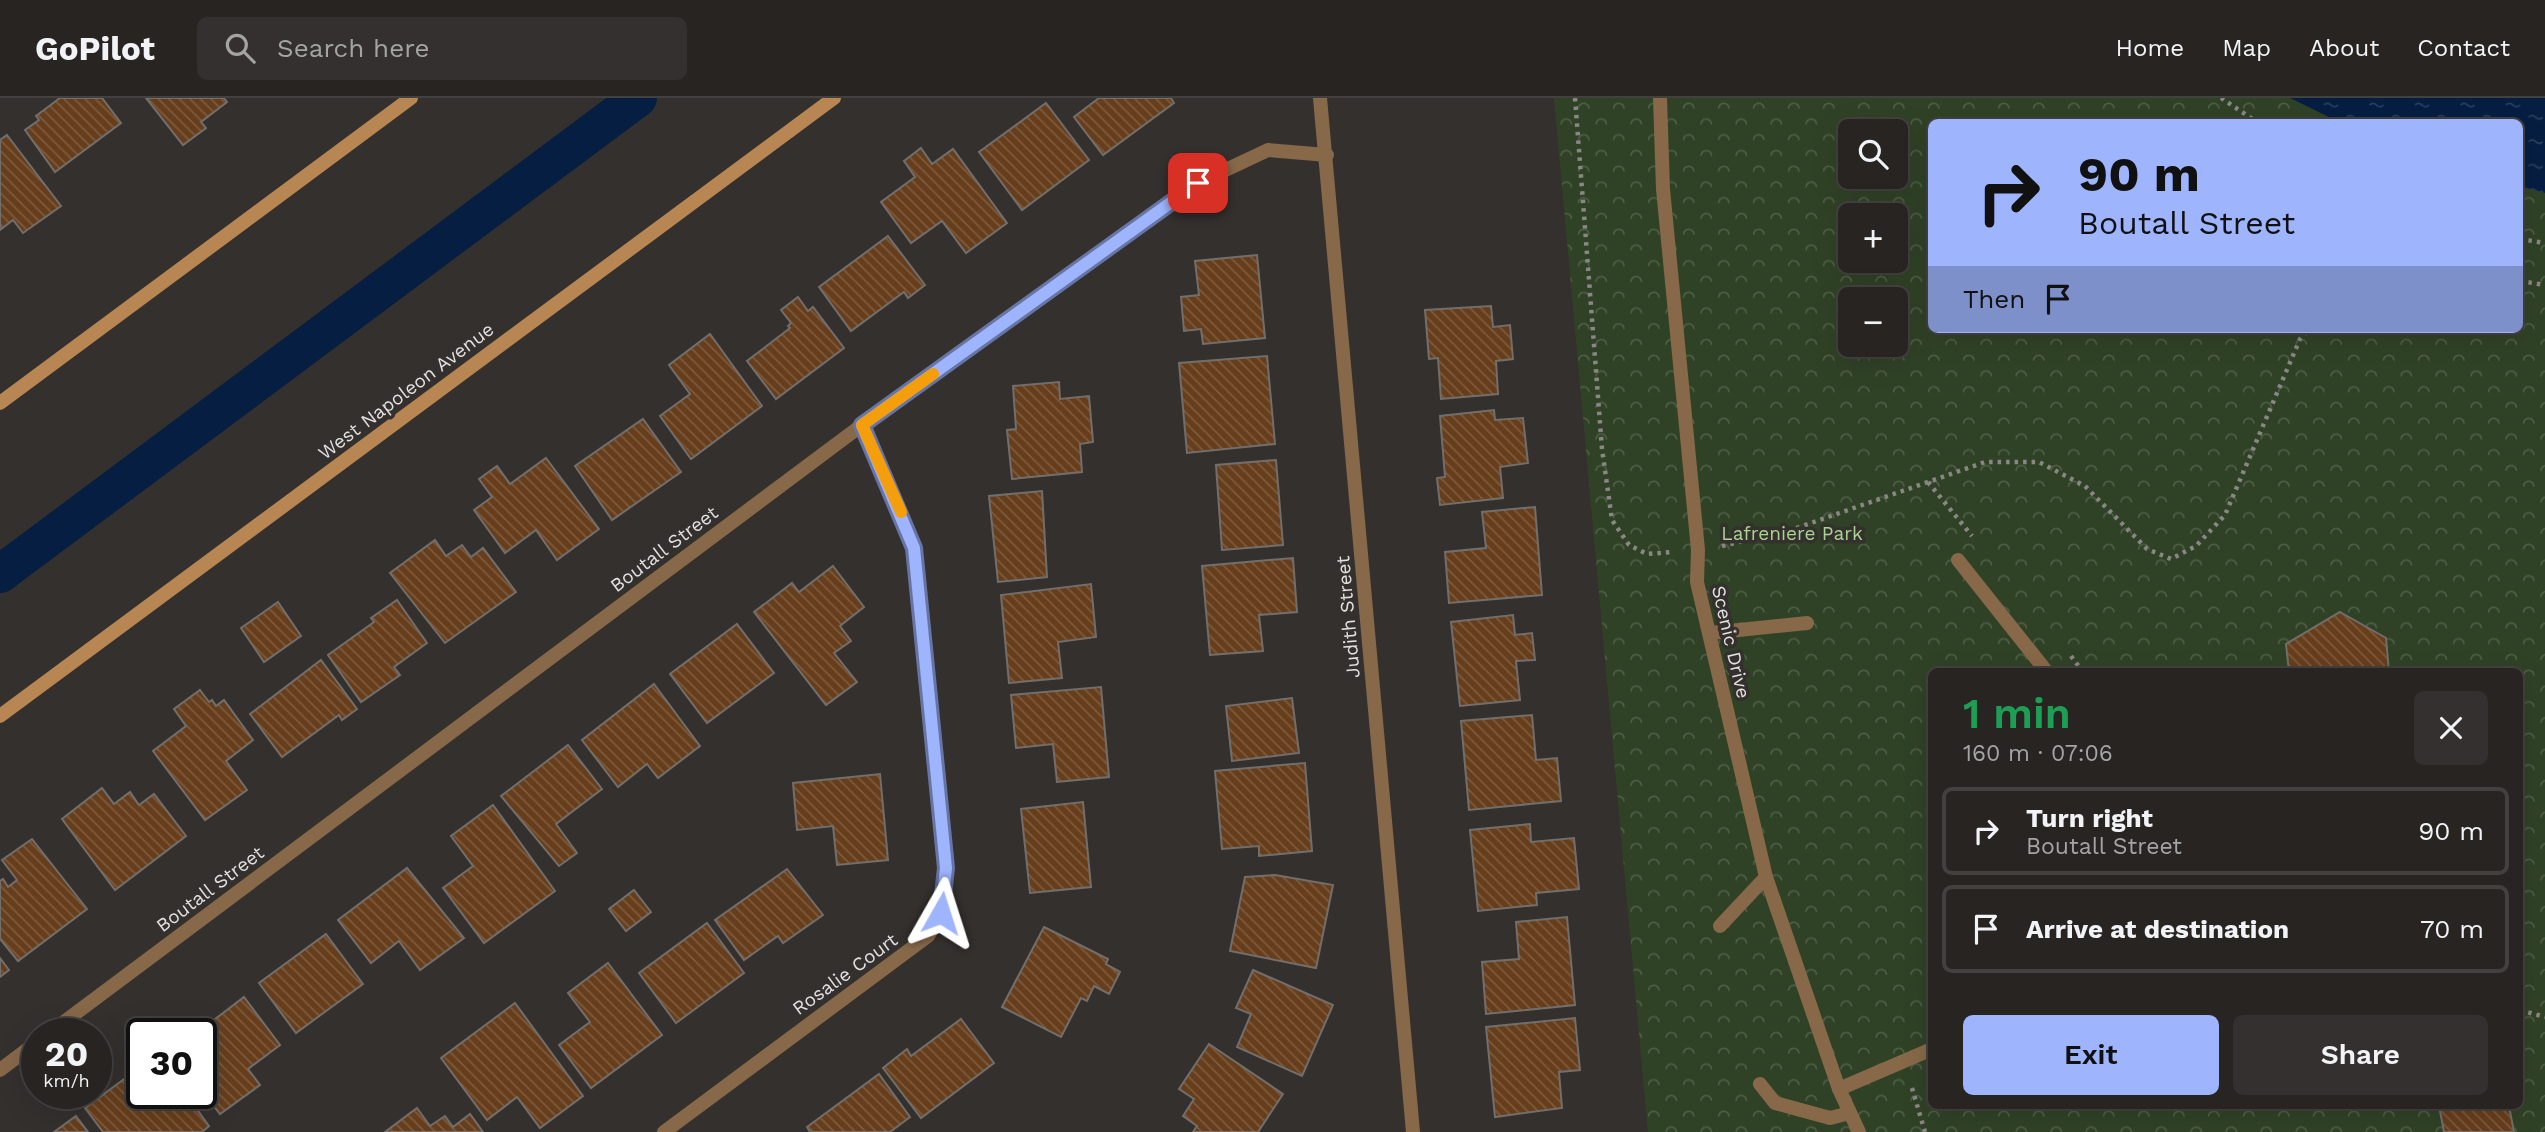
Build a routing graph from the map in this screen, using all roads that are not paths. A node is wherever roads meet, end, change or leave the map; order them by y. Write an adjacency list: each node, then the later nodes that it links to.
1 (411, 98): 6 (main road)
2 (834, 98): 12 (main road, West Napoleon Avenue)
3 (1320, 98): 5 (street, Judith Street)
4 (1660, 98): 10 (street, Scenic Drive)
5 (1327, 155): 7 (street, Boutall Street); 23 (street, Judith Street)
6 (0, 403)
7 (862, 425): 15 (street, Boutall Street); 22 (street, Rosalie Court)
8 (1958, 560): 11 (street)
9 (1807, 623): 10 (street)
10 (1710, 633): 13 (street, Scenic Drive)
11 (2044, 668)
12 (0, 716)
13 (1766, 877): 14 (street); 20 (street, Scenic Drive)
14 (1720, 926)
15 (69, 1018)
16 (1928, 1051): 20 (street)
17 (21, 1054): 18 (street)
18 (0, 1070)
19 (1760, 1084): 21 (street)
20 (1839, 1089): 21 (street, Scenic Drive)
21 (1850, 1113): 24 (street, Scenic Drive)
22 (664, 1132)
23 (1413, 1132)
24 (1859, 1132)

